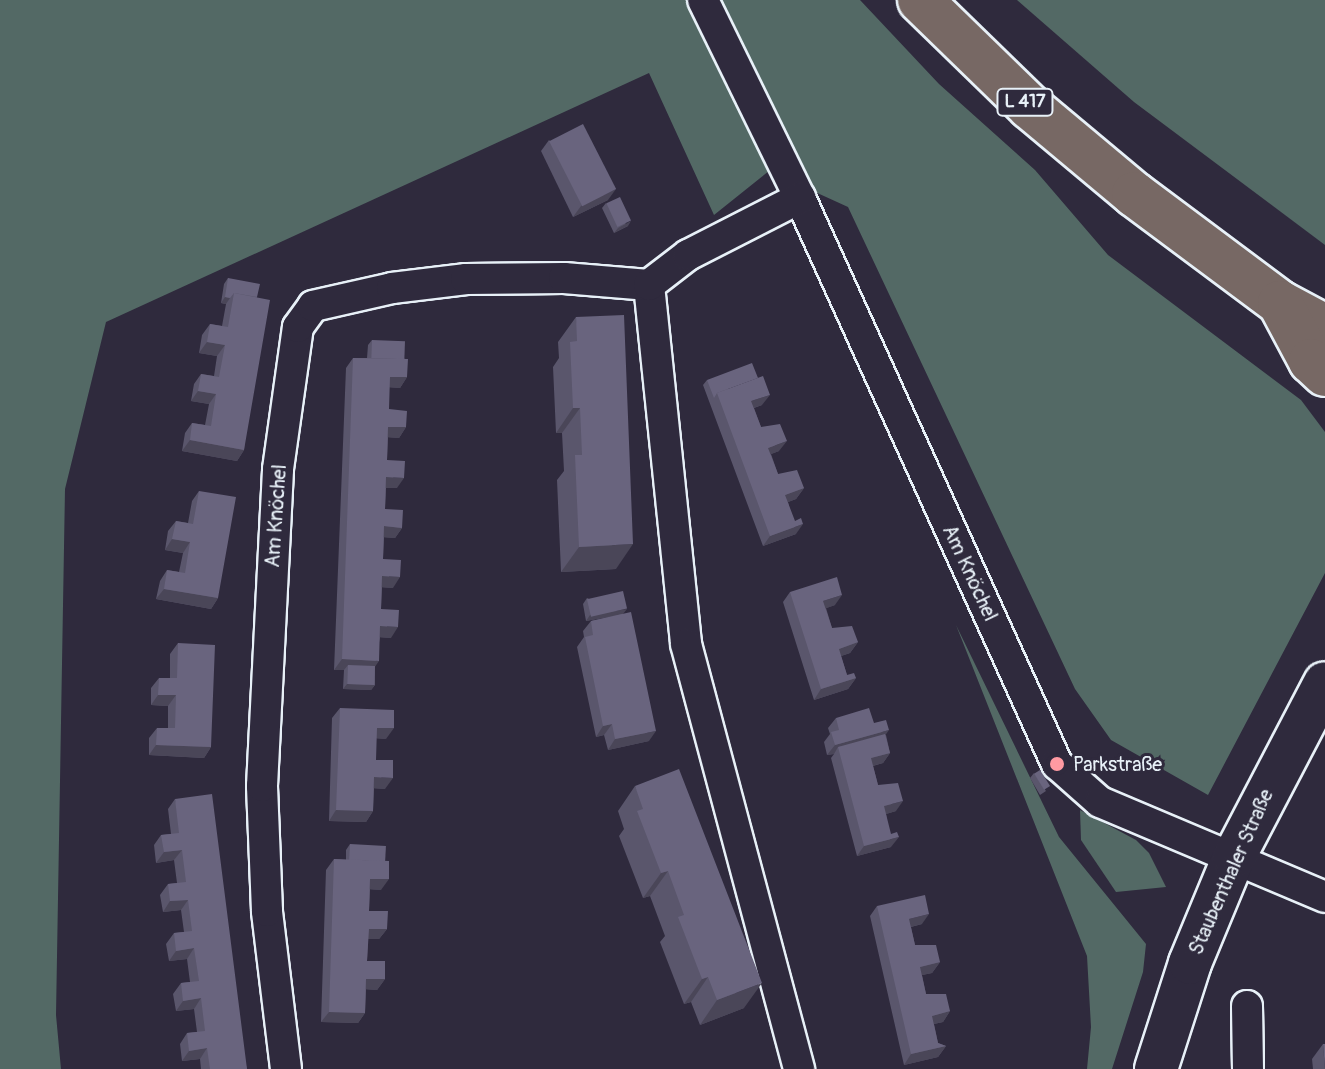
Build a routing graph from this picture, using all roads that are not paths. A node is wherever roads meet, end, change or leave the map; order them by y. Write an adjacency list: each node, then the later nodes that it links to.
1 (703, 0): 3 (street, Am Knöchel)
2 (920, 0): 5 (highway, L 417)
3 (800, 198): 4 (street); 9 (street, Am Knöchel)
4 (649, 285): 12 (street, Am Knöchel); 13 (street)
5 (1280, 303): 6 (highway, L 417); 7 (highway)
6 (1325, 327)
7 (1325, 374)
8 (1325, 683): 9 (main road, Staubenthaler Straße)
9 (1234, 857): 10 (street, Am Knöchel); 14 (main road, Staubenthaler Straße)
10 (1325, 897)
11 (1247, 1006): 15 (street)
12 (286, 1069)
13 (799, 1069)
14 (1156, 1069)
15 (1248, 1069)

